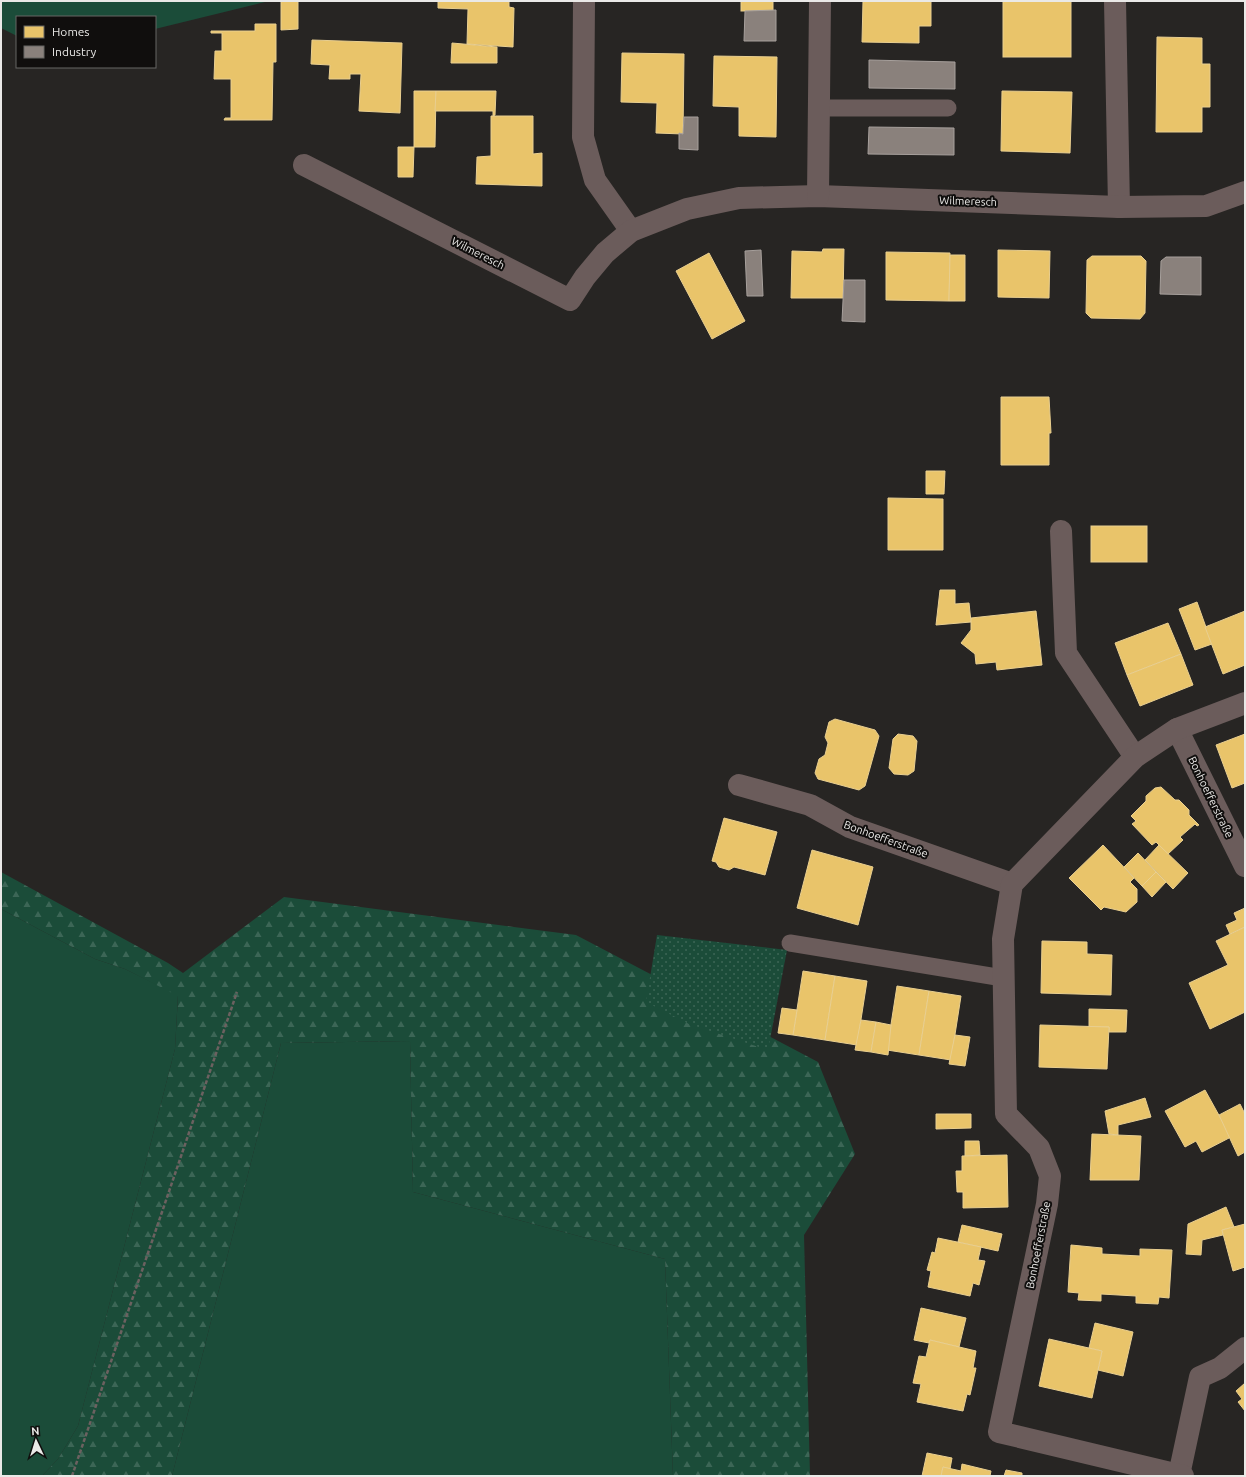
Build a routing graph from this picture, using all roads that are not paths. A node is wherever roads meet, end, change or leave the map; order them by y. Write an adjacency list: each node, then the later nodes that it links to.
1 (584, 1): 10 (street)
2 (820, 1): 4 (street)
3 (1115, 1): 9 (street)
4 (819, 108): 5 (lane); 8 (street)
5 (948, 108)
6 (304, 164): 10 (street, Wilmeresch)
7 (1245, 192): 9 (street, Wilmeresch)
8 (818, 196): 9 (street, Wilmeresch); 10 (street, Wilmeresch)
9 (1118, 207)
10 (630, 231)
11 (1061, 531): 14 (street)
12 (1245, 703): 13 (street)
13 (1177, 729): 14 (street); 16 (street, Bonhoefferstraße)
14 (1135, 757): 17 (street)
15 (739, 785): 17 (street, Bonhoefferstraße)
16 (1245, 866)
17 (1012, 884): 19 (street, Bonhoefferstraße)
18 (790, 943): 19 (lane)
19 (1003, 978): 21 (street, Bonhoefferstraße)
20 (1245, 1348): 21 (street)
21 (1181, 1475)

